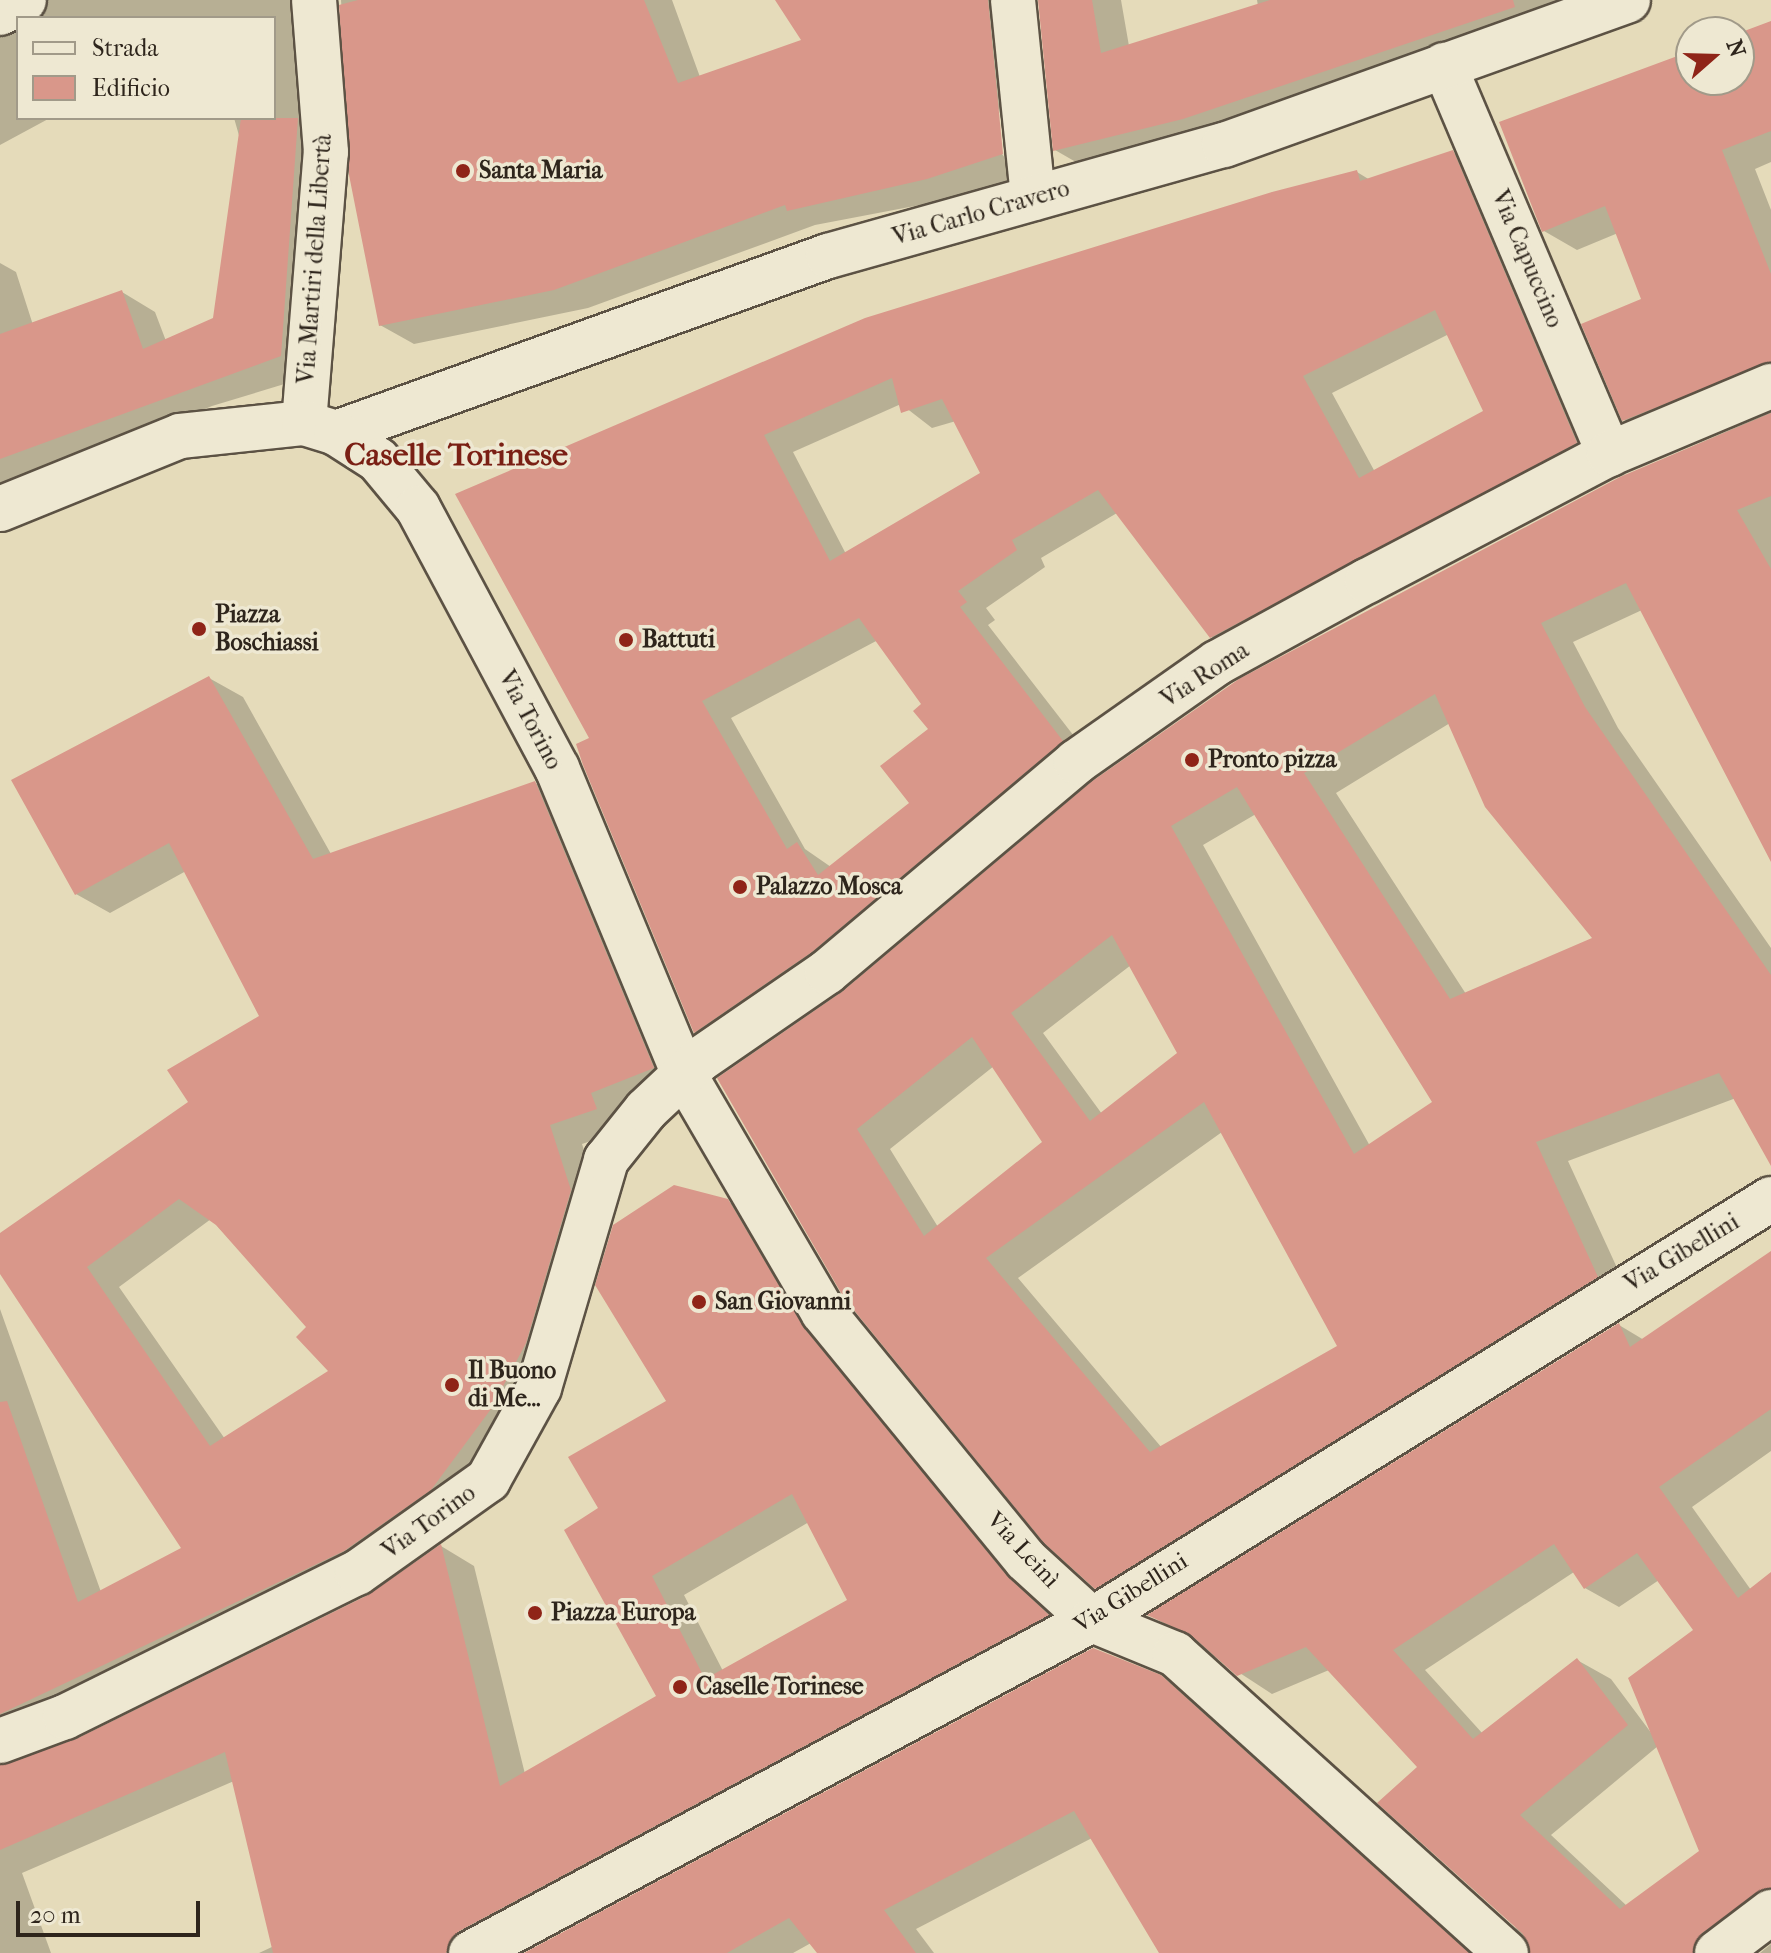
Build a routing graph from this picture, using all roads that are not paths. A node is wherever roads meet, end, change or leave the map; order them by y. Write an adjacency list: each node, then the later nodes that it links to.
1 (24, 0): 6 (street)
2 (314, 0): 10 (street, Via Martiri della Libertà)
3 (1013, 0): 8 (street)
4 (1628, 0): 5 (street, Via Carlo Cravero)
5 (1583, 8): 7 (street, Via Carlo Cravero)
6 (0, 13)
7 (1444, 65): 8 (street, Via Carlo Cravero); 11 (street, Via Capuccino)
8 (1033, 198): 10 (street, Via Carlo Cravero)
9 (1771, 386): 11 (street, Via Roma)
10 (320, 428): 12 (street, Via Carlo Cravero); 13 (street, Via Torino)
11 (1609, 454): 13 (street, Via Roma)
12 (0, 509)
13 (691, 1067): 15 (street, Via Leinì); 16 (street, Via Torino)
14 (1771, 1199): 15 (street, Via Gibellini)
15 (1092, 1620): 18 (street, Via Gibellini); 20 (street, Via Leinì)
16 (0, 1741)
17 (1771, 1912): 21 (street)
18 (531, 1938): 19 (street, Via Gibellini)
19 (471, 1953)
20 (1506, 1953)
21 (1717, 1953)

